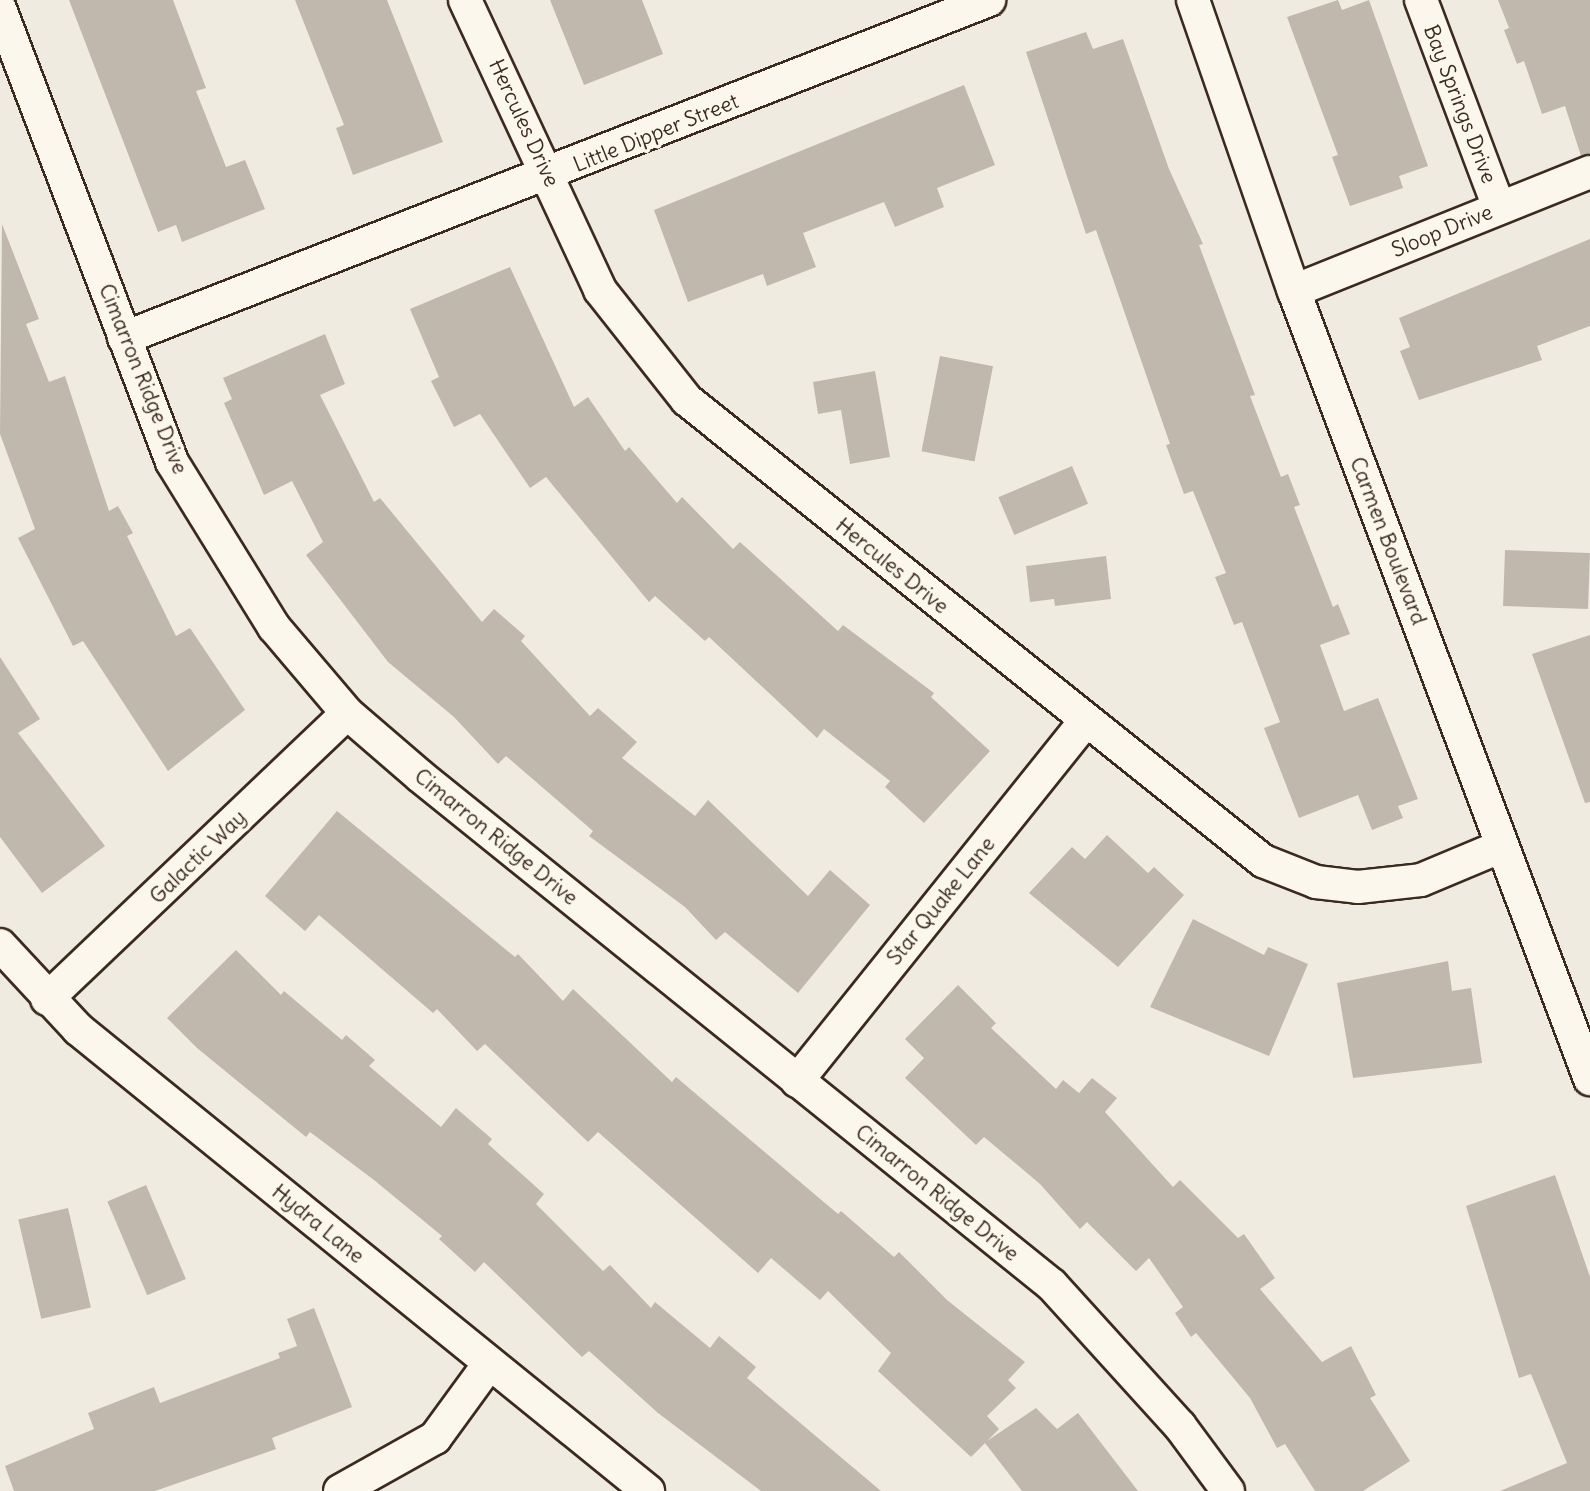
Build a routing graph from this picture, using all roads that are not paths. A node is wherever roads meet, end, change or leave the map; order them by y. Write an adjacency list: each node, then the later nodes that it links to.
1 (465, 0): 8 (street, Hercules Drive)
2 (989, 0): 6 (street, Little Dipper Street)
3 (1193, 0): 10 (street, Carmen Boulevard)
4 (1421, 0): 9 (street, Bay Springs Drive)
5 (0, 9): 11 (street, Cimarron Ridge Drive)
6 (922, 12): 8 (street, Little Dipper Street)
7 (1590, 172): 9 (street, Sloop Drive)
8 (550, 176): 11 (street, Little Dipper Street); 13 (street, Hercules Drive)
9 (1499, 208): 10 (street, Sloop Drive)
10 (1294, 291): 14 (street, Carmen Boulevard)
11 (124, 338): 12 (street, Cimarron Ridge Drive)
12 (347, 713): 16 (street, Galactic Way); 18 (street, Cimarron Ridge Drive)
13 (1085, 722): 14 (street, Hercules Drive); 18 (street, Star Quake Lane)
14 (1502, 846): 17 (street, Carmen Boulevard)
15 (0, 945): 16 (street, Hydra Lane)
16 (47, 999): 19 (street, Hydra Lane)
17 (1590, 1079)
18 (797, 1081): 22 (street, Cimarron Ridge Drive)
19 (489, 1364): 20 (street); 21 (street, Hydra Lane)
20 (340, 1491)
21 (648, 1491)
22 (1228, 1491)

